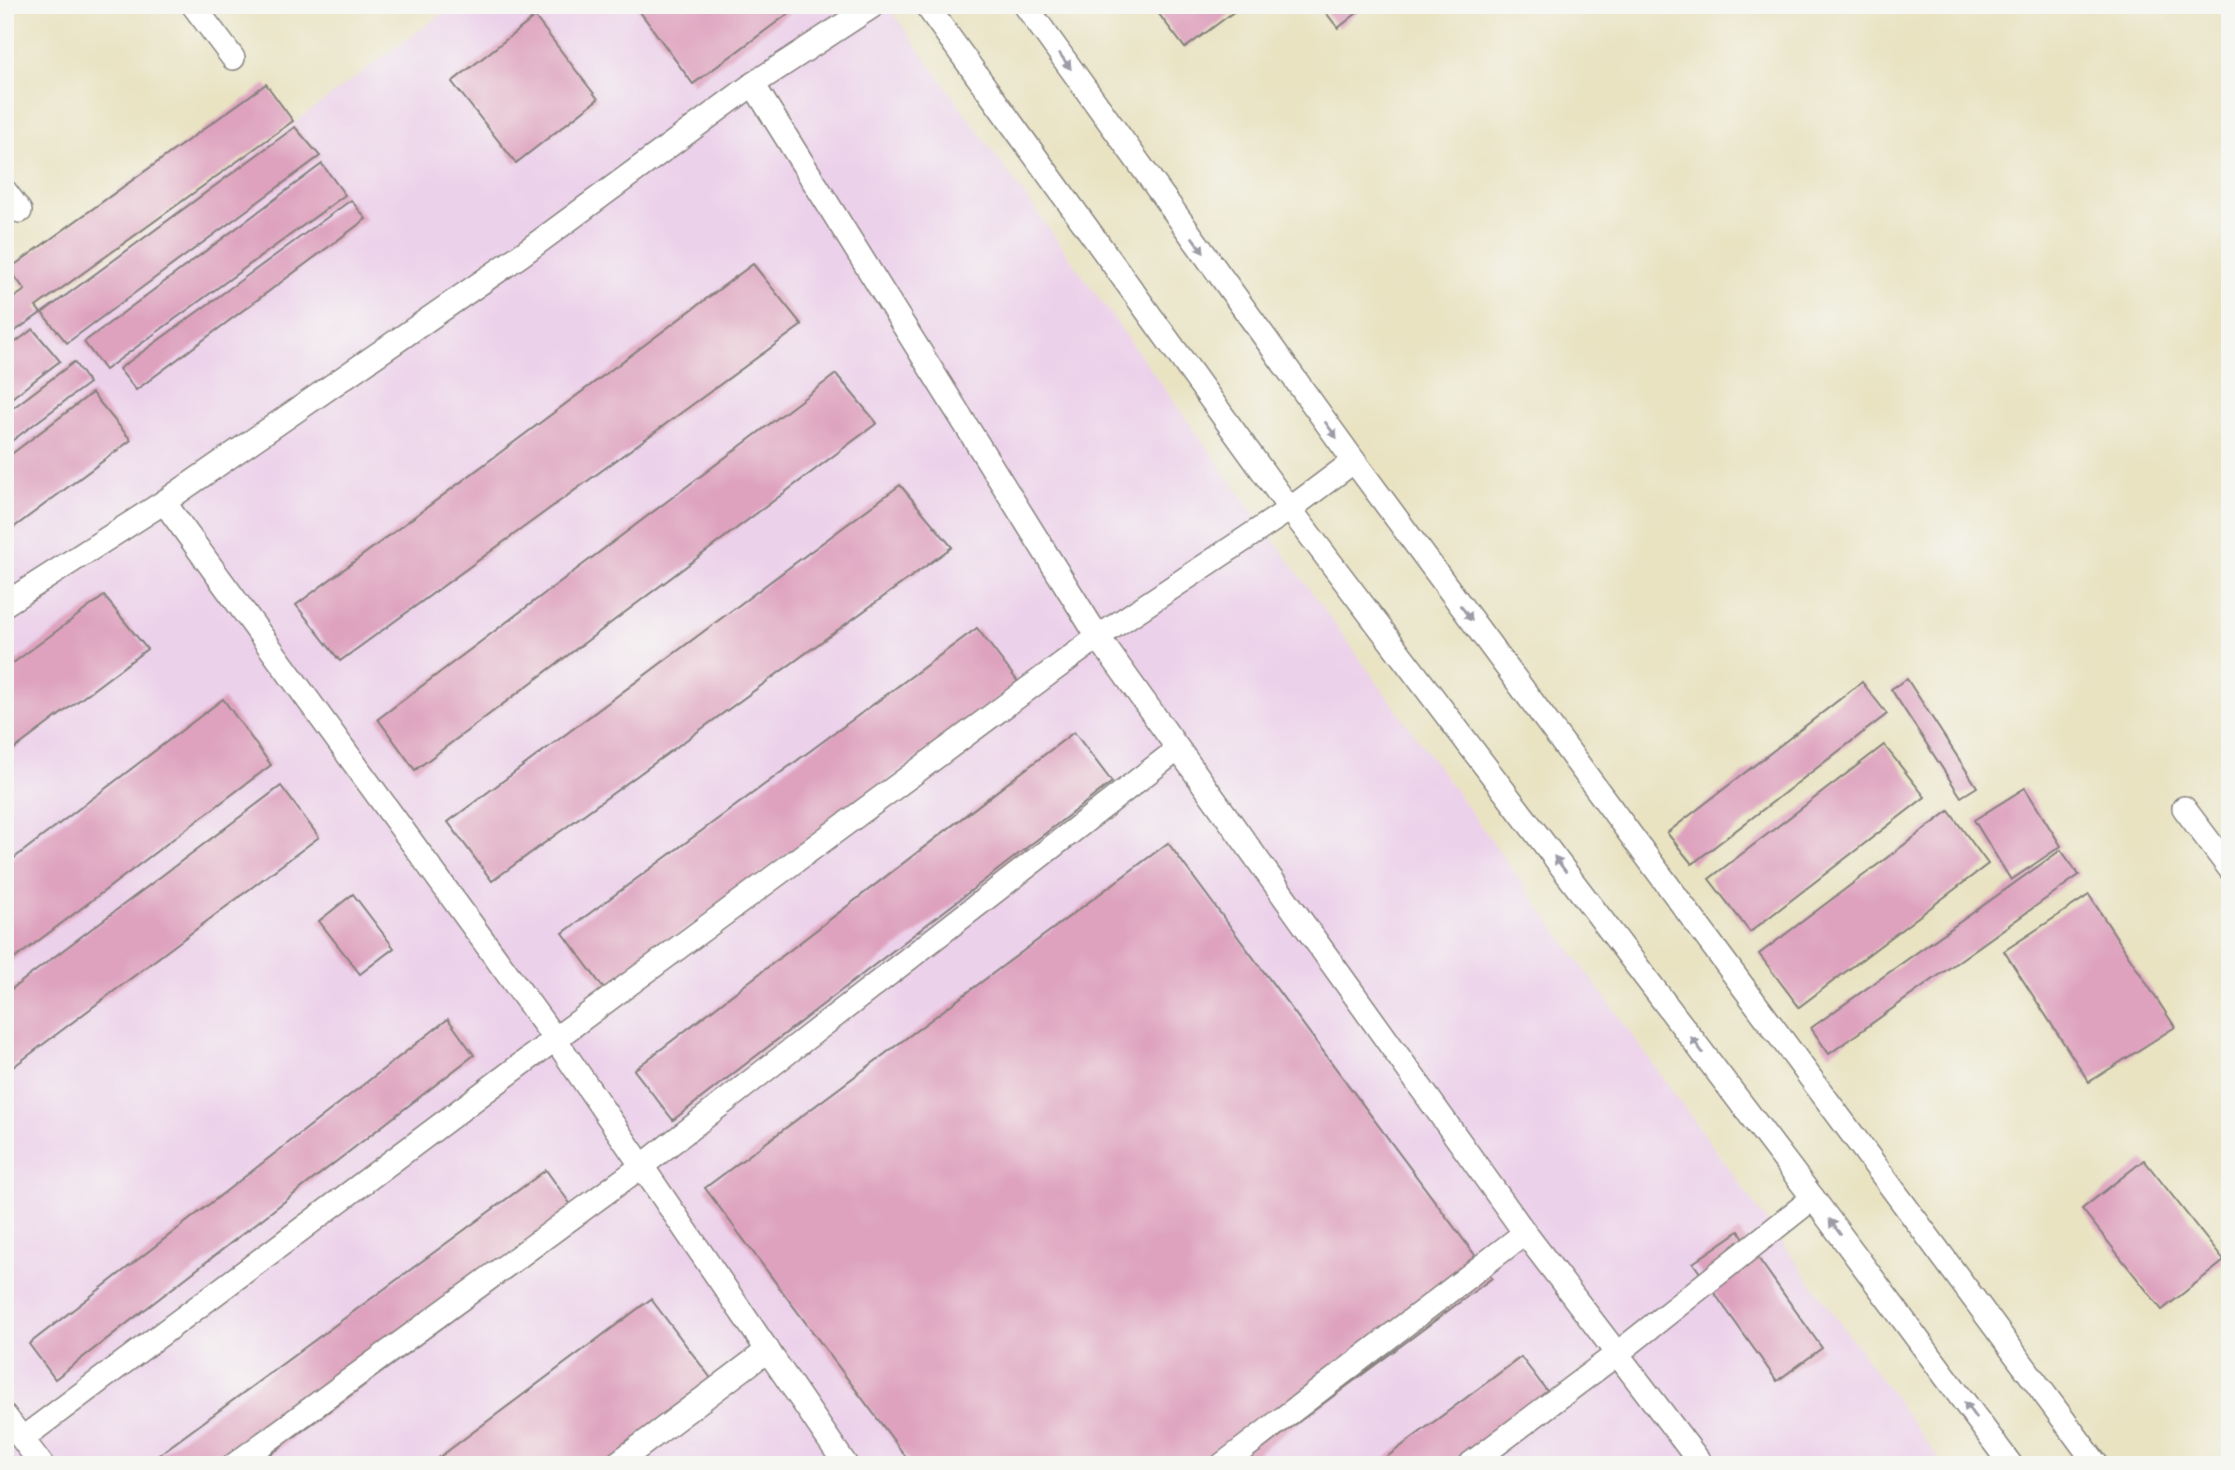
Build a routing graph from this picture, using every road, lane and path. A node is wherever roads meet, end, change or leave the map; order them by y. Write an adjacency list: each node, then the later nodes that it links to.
1 (193, 5): 5 (lane)
2 (874, 5): 6 (lane)
3 (926, 5): 11 (lane)
4 (1025, 5): 9 (lane, one-way to 9)
5 (233, 58)
6 (753, 84): 10 (lane); 13 (lane)
7 (5, 191): 8 (lane)
8 (20, 211)
9 (1354, 461): 11 (lane); 33 (lane, one-way to 33)
10 (164, 502): 12 (lane); 17 (lane)
11 (1290, 509): 13 (lane); 19 (lane, one-way to 11)
12 (5, 604)
13 (1098, 637): 14 (lane); 17 (lane)
14 (1178, 749): 18 (lane); 20 (lane)
15 (2184, 808): 16 (lane)
16 (2230, 869)
17 (555, 1039): 18 (lane); 24 (lane)
18 (642, 1167): 21 (lane); 26 (lane)
19 (1813, 1198): 22 (lane); 32 (lane, one-way to 19)
20 (1525, 1233): 22 (lane); 29 (lane)
21 (768, 1350): 27 (lane); 28 (lane)
22 (1618, 1353): 30 (lane); 31 (lane)
23 (5, 1416): 24 (lane)
24 (23, 1438): 25 (lane)
25 (42, 1465)
26 (234, 1465)
27 (615, 1465)
28 (846, 1465)
29 (1223, 1465)
30 (1469, 1465)
31 (1702, 1465)
32 (2011, 1465)
33 (2097, 1465)

